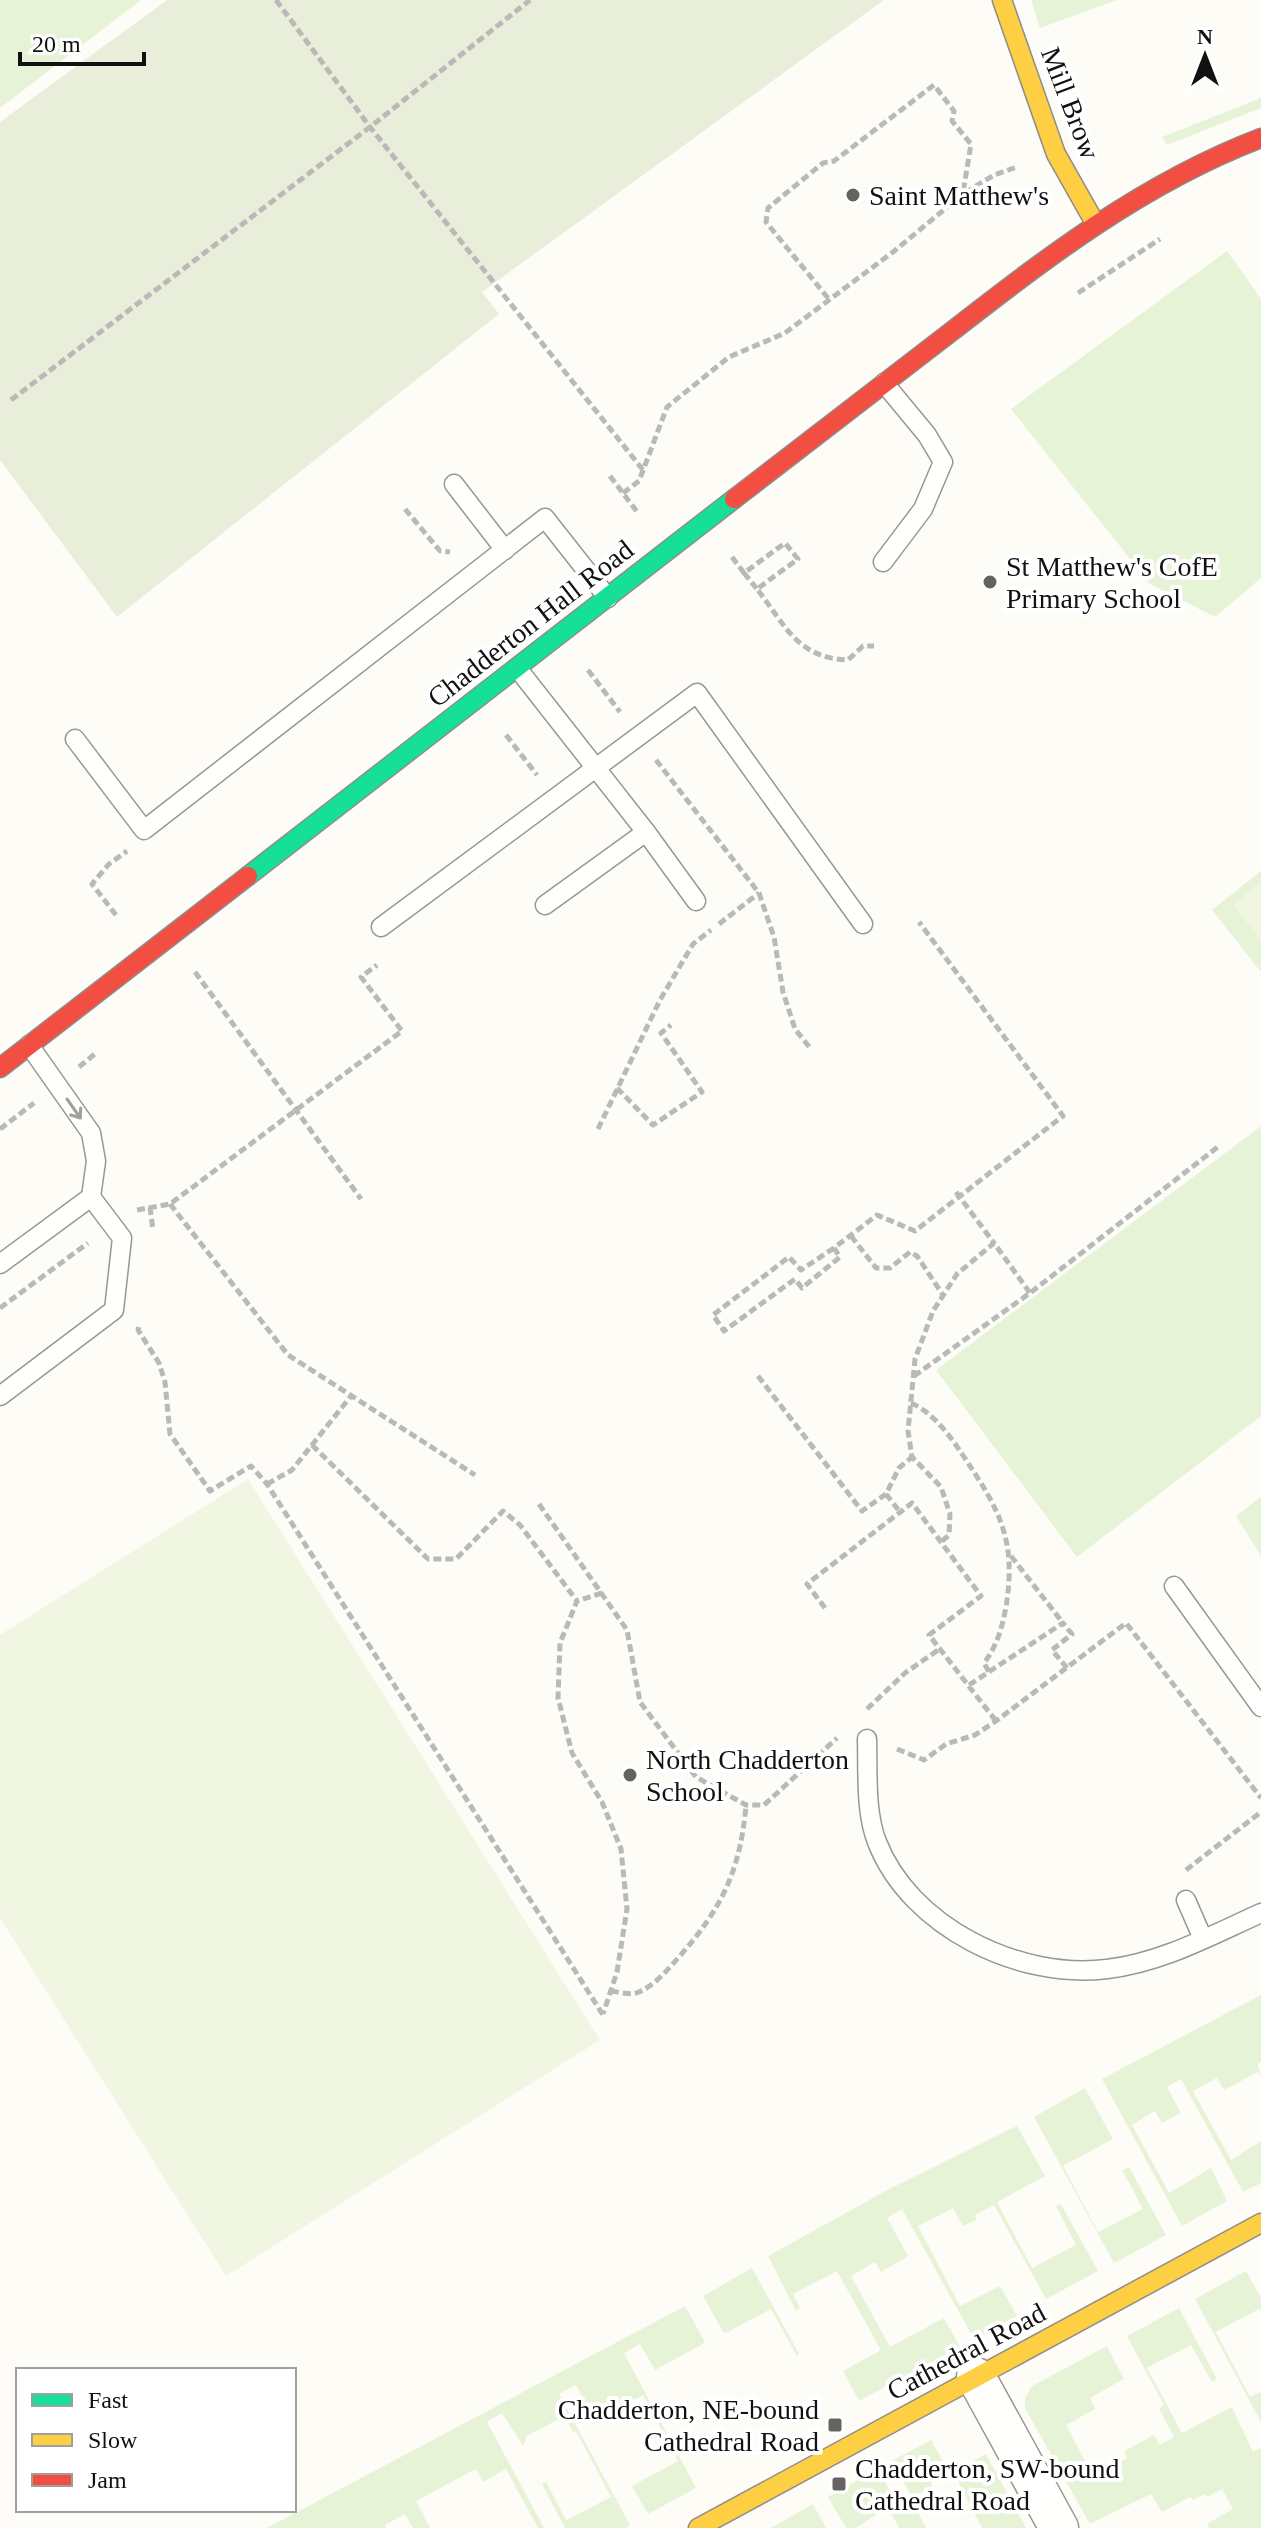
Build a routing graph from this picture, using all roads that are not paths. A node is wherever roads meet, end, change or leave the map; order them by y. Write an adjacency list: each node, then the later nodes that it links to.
1 (1002, 0): 3 (main road, Mill Brow)
2 (1261, 138): 3 (main road, Chadderton Hall Road)
3 (1095, 223): 4 (main road, Chadderton Hall Road)
4 (884, 383): 7 (lane); 8 (main road, Chadderton Hall Road)
5 (454, 484): 6 (lane)
6 (505, 550): 8 (lane); 10 (lane)
7 (883, 562)
8 (608, 598): 9 (main road, Chadderton Hall Road)
9 (518, 669): 11 (lane); 17 (main road, Chadderton Hall Road)
10 (75, 739)
11 (595, 767): 12 (lane); 15 (lane); 16 (lane)
12 (646, 832): 13 (lane); 14 (lane)
13 (696, 901)
14 (545, 905)
15 (863, 924)
16 (381, 927)
17 (29, 1045): 18 (main road, Chadderton Hall Road); 19 (lane, one-way to 19)
18 (0, 1068)
19 (91, 1197): 20 (lane); 21 (lane)
20 (0, 1264)
21 (0, 1396)
22 (1174, 1586): 23 (lane)
23 (1261, 1707)
24 (876, 1741): 27 (lane)
25 (1186, 1900): 27 (lane)
26 (1261, 1913): 27 (lane)
27 (1203, 1939)
28 (1261, 2223): 29 (main road, Cathedral Road)
29 (976, 2377): 30 (main road, Cathedral Road); 31 (street)
30 (698, 2528)
31 (1059, 2528)

